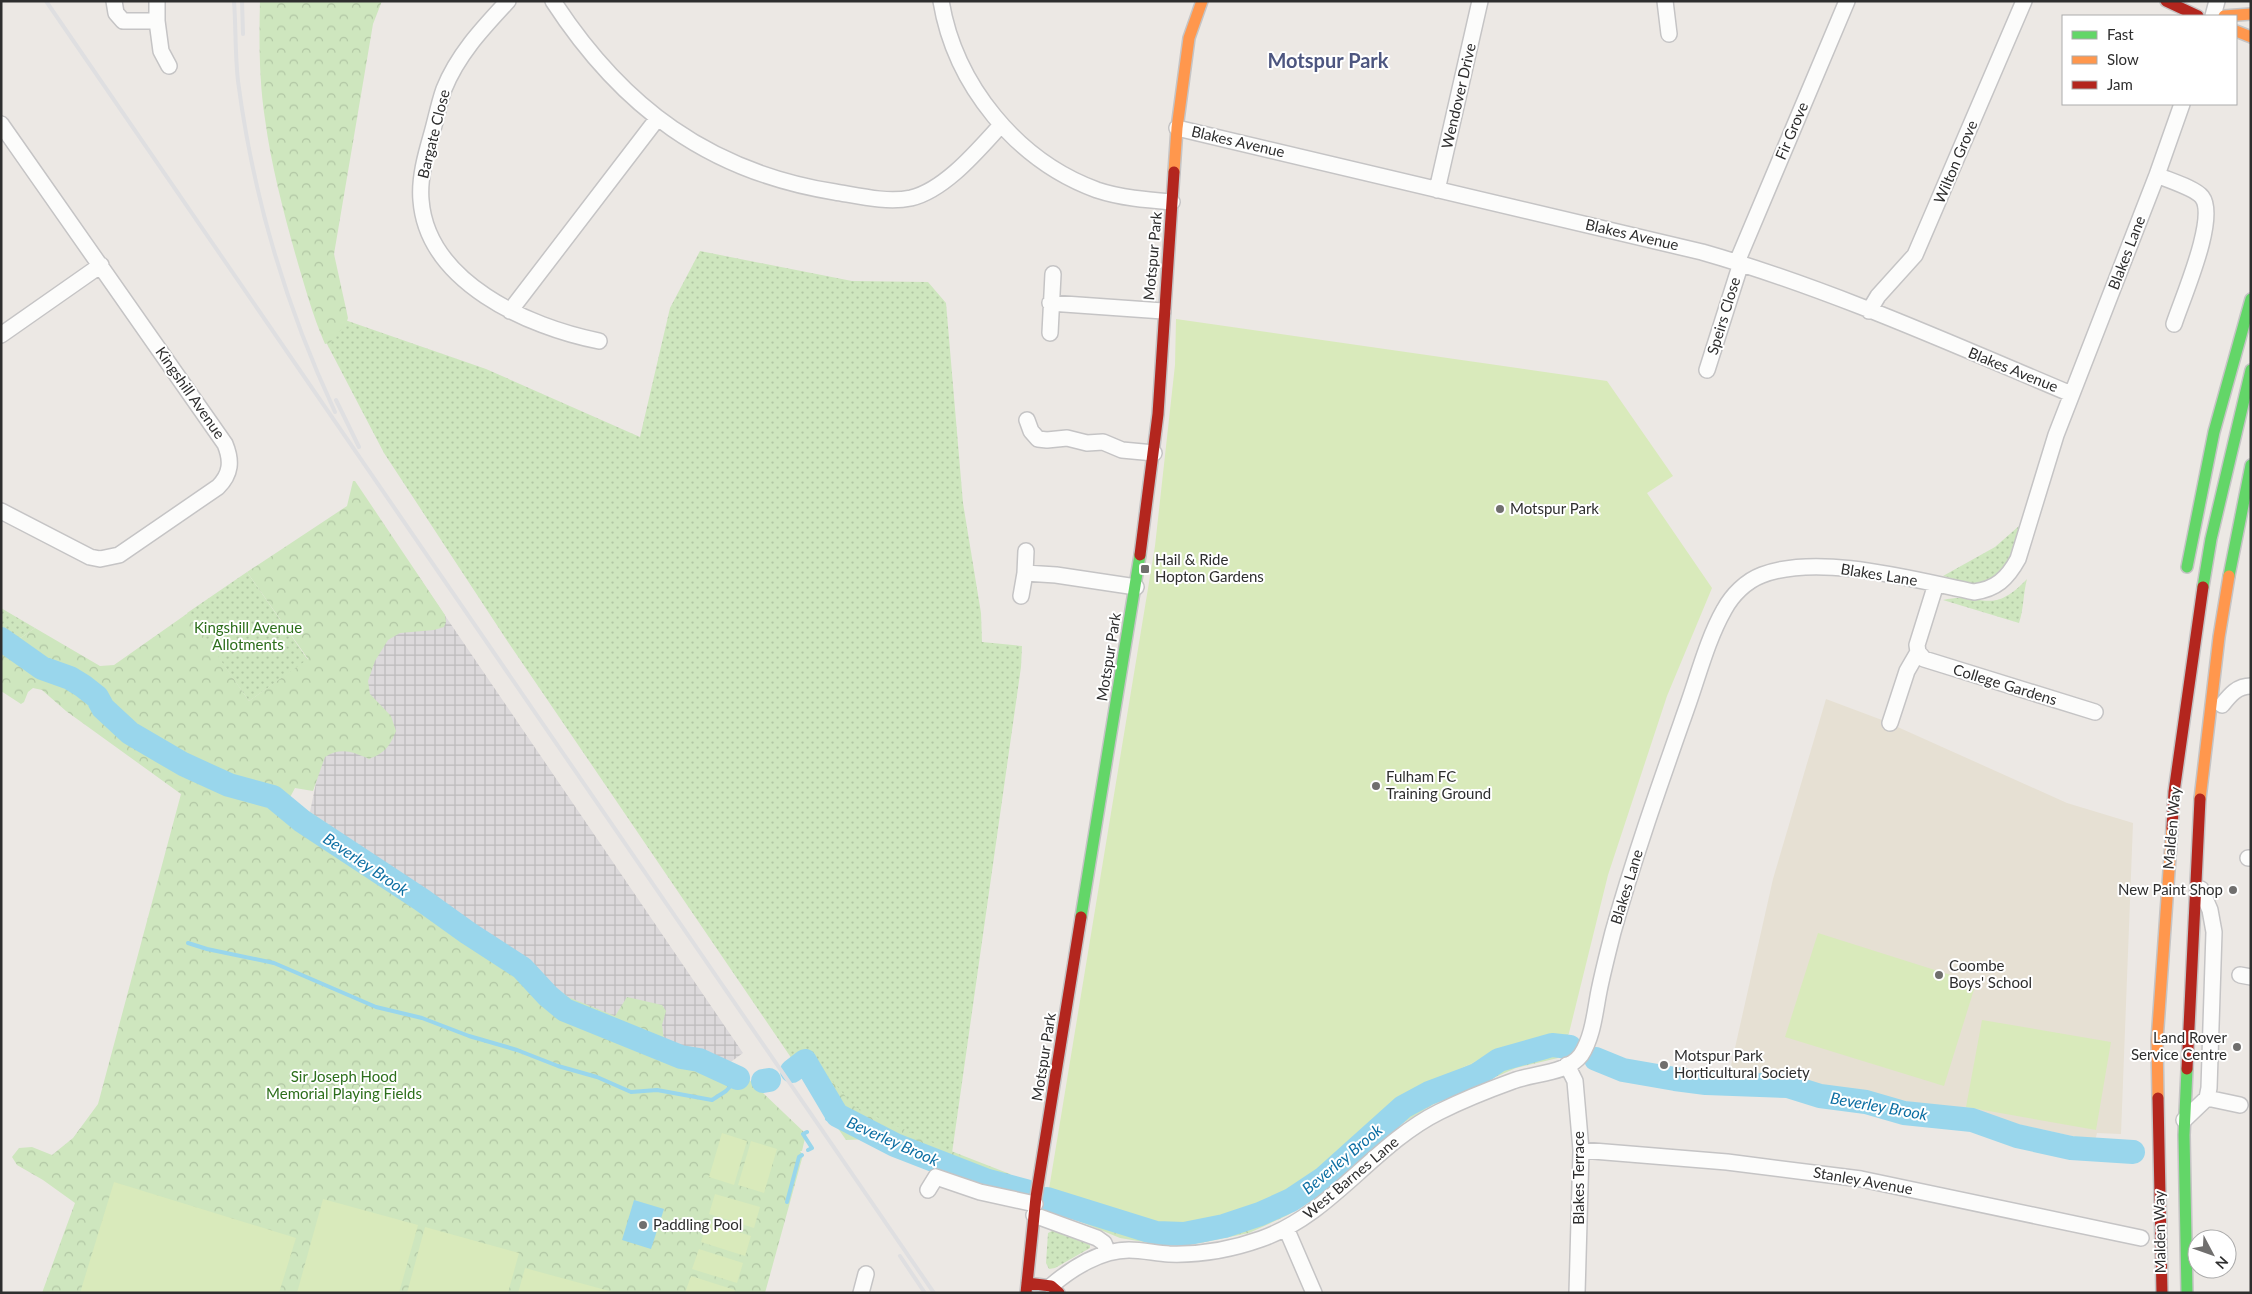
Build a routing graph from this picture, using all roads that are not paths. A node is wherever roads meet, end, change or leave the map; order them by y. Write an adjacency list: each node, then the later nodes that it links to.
1 (114, 1): 17 (street)
2 (157, 1): 17 (street)
3 (508, 1): 35 (street, Bargate Close)
4 (553, 1): 23 (street)
5 (940, 1): 25 (street)
6 (1202, 1): 26 (main road, Motspur Park)
7 (1480, 1): 28 (street, Wendover Drive)
8 (1665, 1): 19 (street)
9 (1847, 1): 30 (street, Fir Grove)
10 (2024, 1): 37 (street, Wilton Grove)
11 (2166, 1): 14 (main road)
12 (2217, 1): 15 (street)
13 (2251, 14): 16 (main road)
14 (2196, 15)
15 (2212, 15)
16 (2237, 15)
17 (156, 21): 21 (street)
18 (2237, 31): 20 (main road)
19 (1669, 34)
20 (2251, 37)
21 (169, 66)
22 (2182, 105): 27 (street, Blakes Lane)
23 (657, 119): 25 (street); 35 (street)
24 (1, 124): 31 (street, Kingshill Avenue)
25 (1001, 125): 29 (street)
26 (1177, 128): 28 (street, Blakes Avenue); 29 (main road, Motspur Park)
27 (2156, 175): 38 (street); 44 (street, Blakes Lane)
28 (1437, 190): 30 (street, Blakes Avenue)
29 (1172, 202): 36 (main road, Motspur Park)
30 (1739, 262): 37 (street, Blakes Avenue); 42 (street, Speirs Close)
31 (102, 265): 40 (street); 48 (street, Kingshill Avenue)
32 (1053, 274): 34 (street)
33 (2251, 299): 51 (main road)
34 (1050, 303): 36 (street); 39 (street)
35 (510, 311): 41 (street, Bargate Close)
36 (1163, 311): 46 (main road, Motspur Park)
37 (1869, 311): 44 (street, Blakes Avenue)
38 (2174, 324)
39 (1050, 333)
40 (1, 335)
41 (599, 341)
42 (1707, 370)
43 (2251, 370): 62 (main road, Malden Way)
44 (2071, 394): 52 (street, Blakes Lane)
45 (1027, 420): 46 (street)
46 (1154, 453): 53 (main road, Motspur Park)
47 (2251, 465): 63 (main road, Malden Way)
48 (1, 511)
49 (1026, 551): 50 (street)
50 (1025, 573): 53 (street); 54 (street)
51 (2185, 583)
52 (1936, 584): 55 (street); 66 (street, Blakes Lane)
53 (1136, 587): 74 (main road, Motspur Park)
54 (1021, 596)
55 (1918, 652): 59 (street, College Gardens); 61 (street)
56 (2225, 686): 58 (main road)
57 (2251, 686): 58 (street)
58 (2222, 705): 63 (main road)
59 (2095, 712)
60 (2172, 720): 62 (main road)
61 (1890, 723)
62 (2174, 792): 65 (main road, Malden Way)
63 (2200, 792): 64 (main road, Malden Way)
64 (2196, 876): 68 (street, Malden Way); 71 (main road, Malden Way)
65 (2157, 1041): 69 (main road); 85 (main road, Malden Way)
66 (1581, 1054): 67 (street, West Barnes Lane)
67 (1567, 1065): 72 (street, Blakes Terrace); 75 (street, West Barnes Lane)
68 (2207, 1098): 70 (street); 71 (street)
69 (2146, 1102)
70 (2240, 1105)
71 (2184, 1127): 76 (main road); 86 (main road, Malden Way)
72 (1581, 1150): 77 (street, Stanley Avenue); 84 (street, Blakes Terrace)
73 (928, 1190): 74 (street)
74 (1035, 1205): 78 (street); 80 (main road, West Barnes Lane)
75 (1286, 1228): 78 (street, West Barnes Lane); 83 (street)
76 (2196, 1229)
77 (2141, 1238)
78 (1108, 1254): 81 (street, West Barnes Lane)
79 (866, 1274): 82 (street)
80 (1026, 1288): 81 (main road, West Barnes Lane)
81 (1055, 1289)
82 (861, 1293)
83 (1314, 1293)
84 (1577, 1293)
85 (2162, 1293)
86 (2187, 1293)

